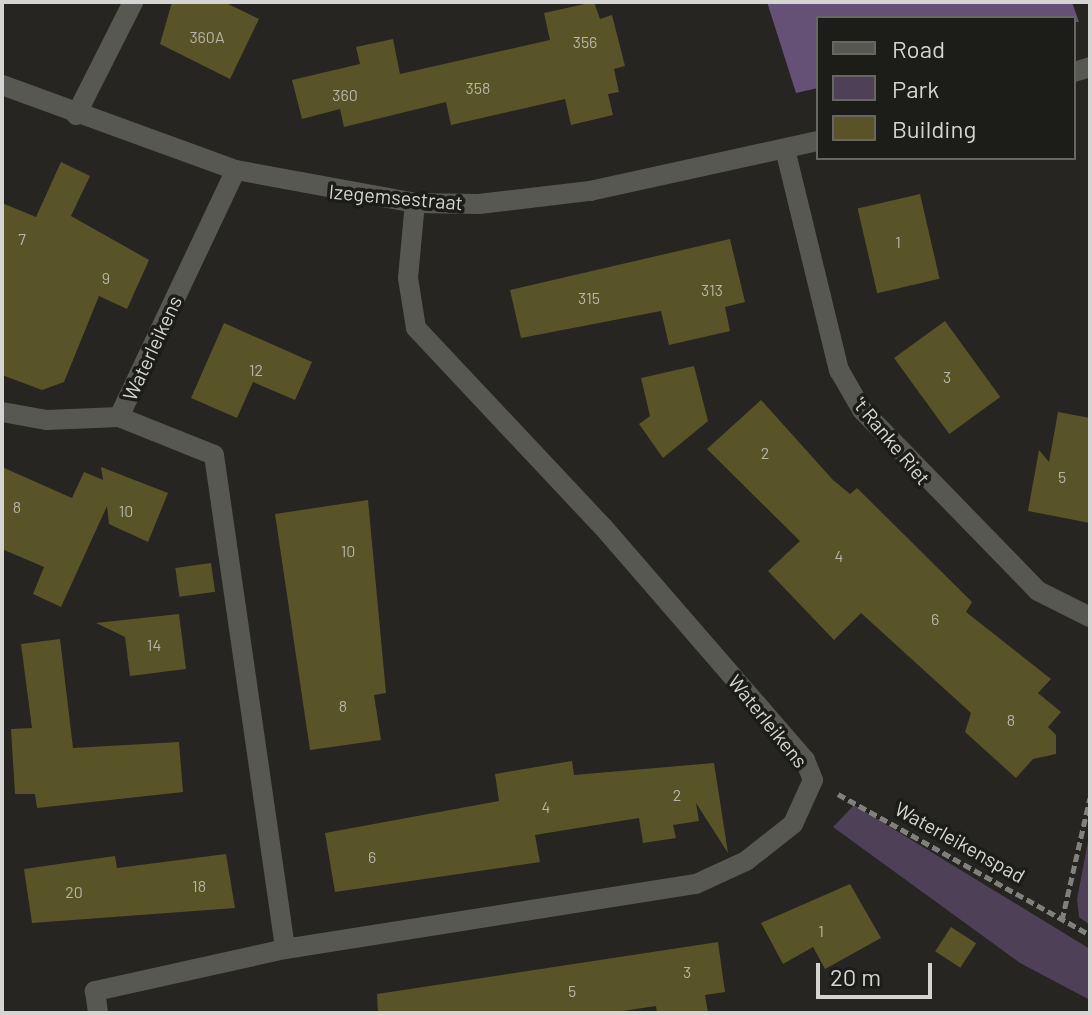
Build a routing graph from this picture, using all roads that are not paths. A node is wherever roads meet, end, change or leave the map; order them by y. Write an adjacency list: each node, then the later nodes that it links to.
1 (133, 2): 3 (street)
2 (2, 85): 3 (street, Izegemsestraat)
3 (76, 115): 6 (street, Izegemsestraat)
4 (816, 141): 5 (street, Izegemsestraat)
5 (785, 149): 7 (street, Izegemsestraat); 10 (street, 't Ranke Riet)
6 (236, 170): 7 (street, Izegemsestraat); 9 (street, Waterleikens)
7 (415, 203): 11 (street, Waterleikens)
8 (2, 412): 9 (street)
9 (119, 417): 11 (street, Waterleikens)
10 (1090, 617)
11 (285, 949): 12 (street, Waterleikens)
12 (98, 1013)

